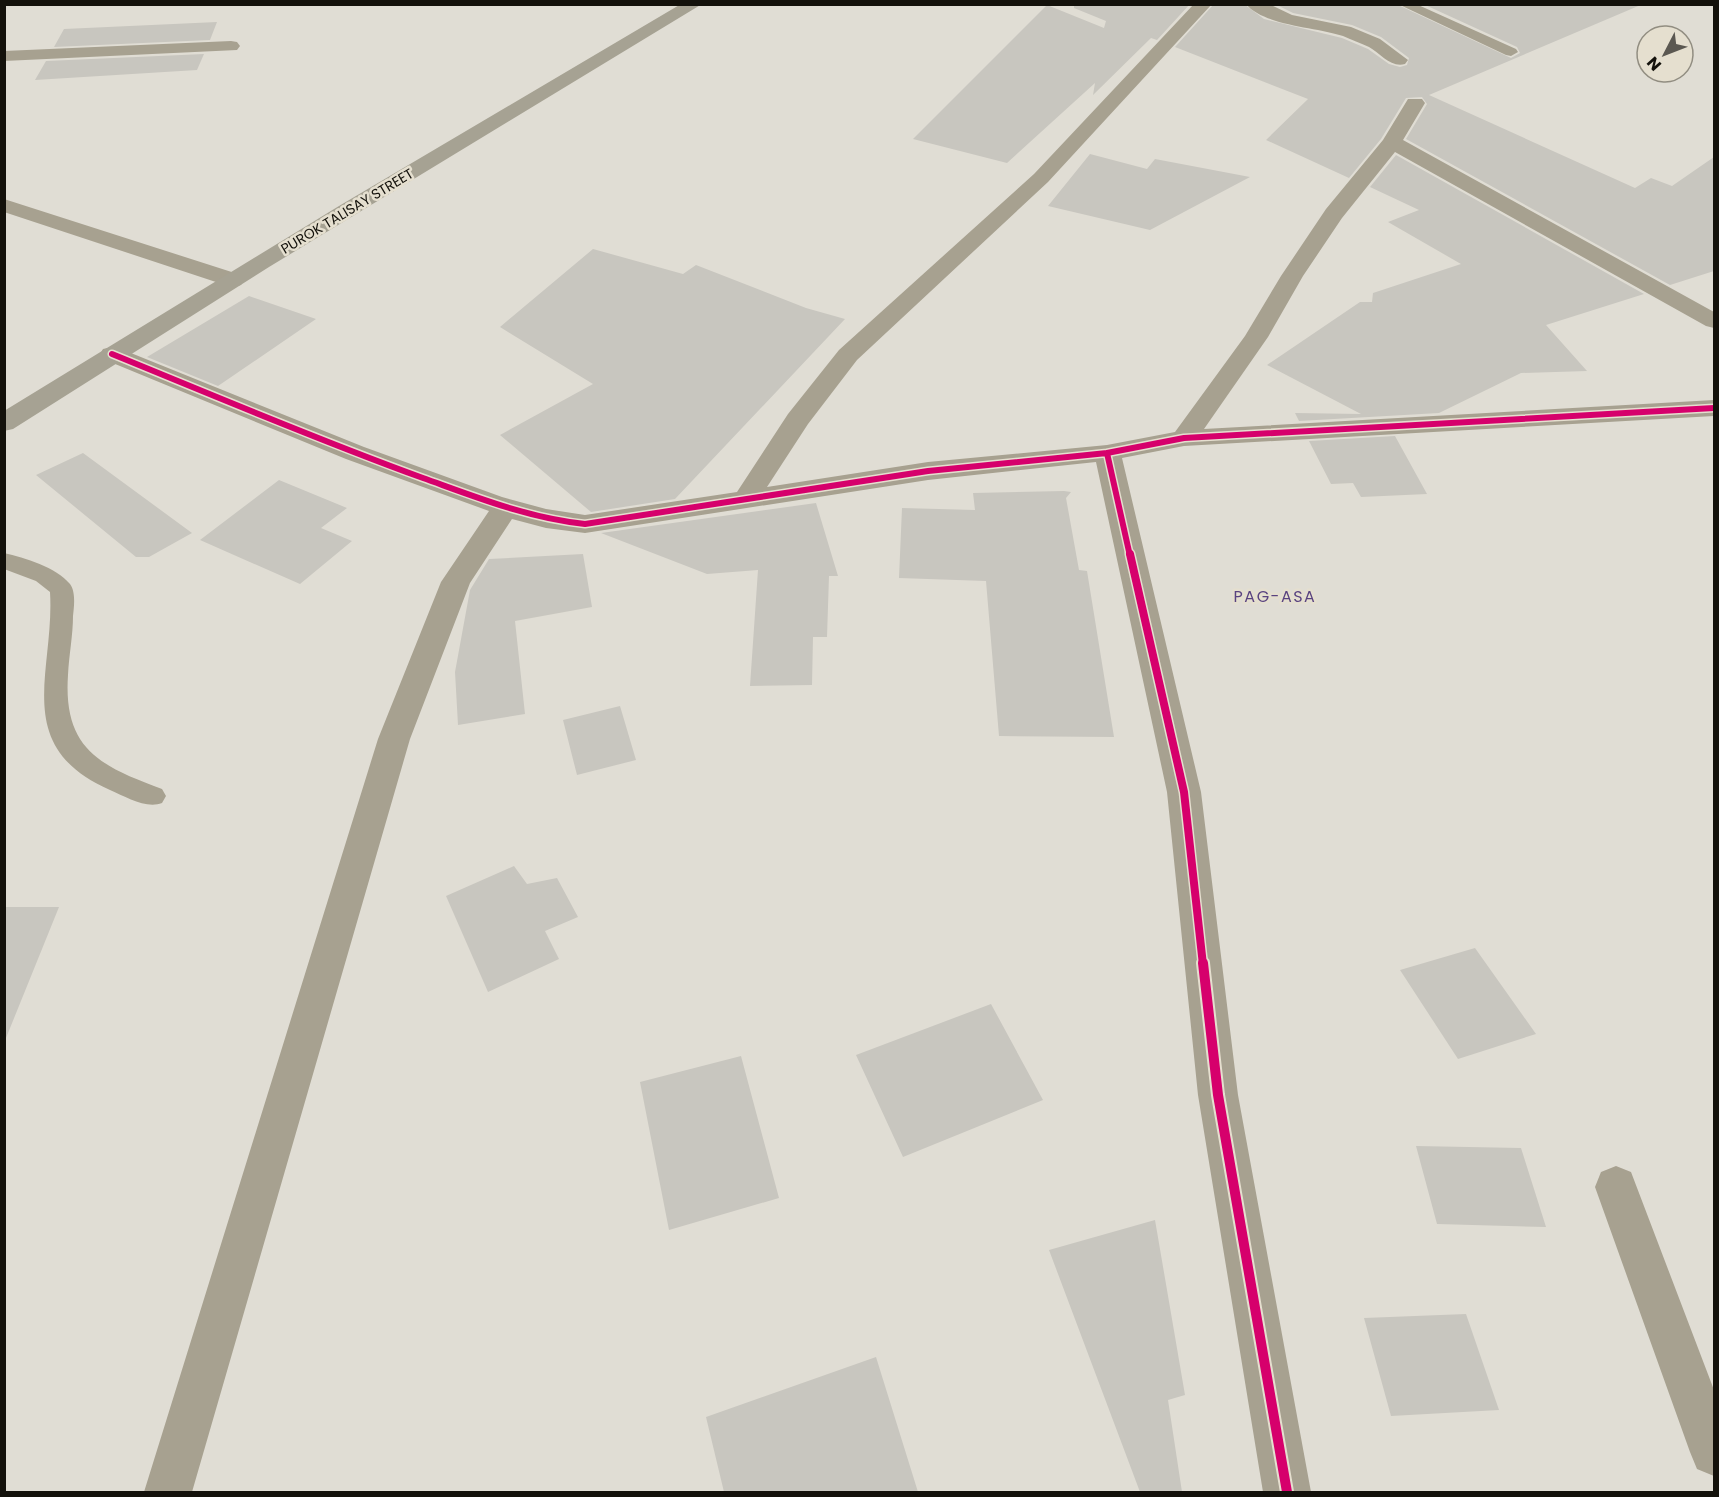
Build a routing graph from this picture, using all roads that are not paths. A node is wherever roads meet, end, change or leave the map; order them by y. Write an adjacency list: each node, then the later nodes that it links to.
1 (694, 4): 12 (street, PUROK TALISAY STREET)
2 (1204, 4): 19 (street)
3 (1254, 4): 8 (street)
4 (1404, 4): 6 (lane)
5 (231, 46): 7 (street)
6 (1511, 52)
7 (4, 56)
8 (1399, 60)
9 (1415, 103): 10 (street)
10 (1392, 142): 13 (street); 17 (street)
11 (4, 205): 12 (street)
12 (232, 280): 14 (street, PUROK TALISAY STREET)
13 (1714, 321)
14 (112, 354): 16 (street, PUROK TALISAY STREET); 20 (street)
15 (1714, 408): 17 (street)
16 (4, 423)
17 (1184, 438): 18 (street)
18 (1107, 453): 19 (street); 26 (street)
19 (745, 501): 20 (street)
20 (505, 508): 25 (street)
21 (4, 560): 22 (lane)
22 (153, 796)
23 (1616, 1187): 24 (street)
24 (1714, 1452)
25 (168, 1492)
26 (1287, 1492)

